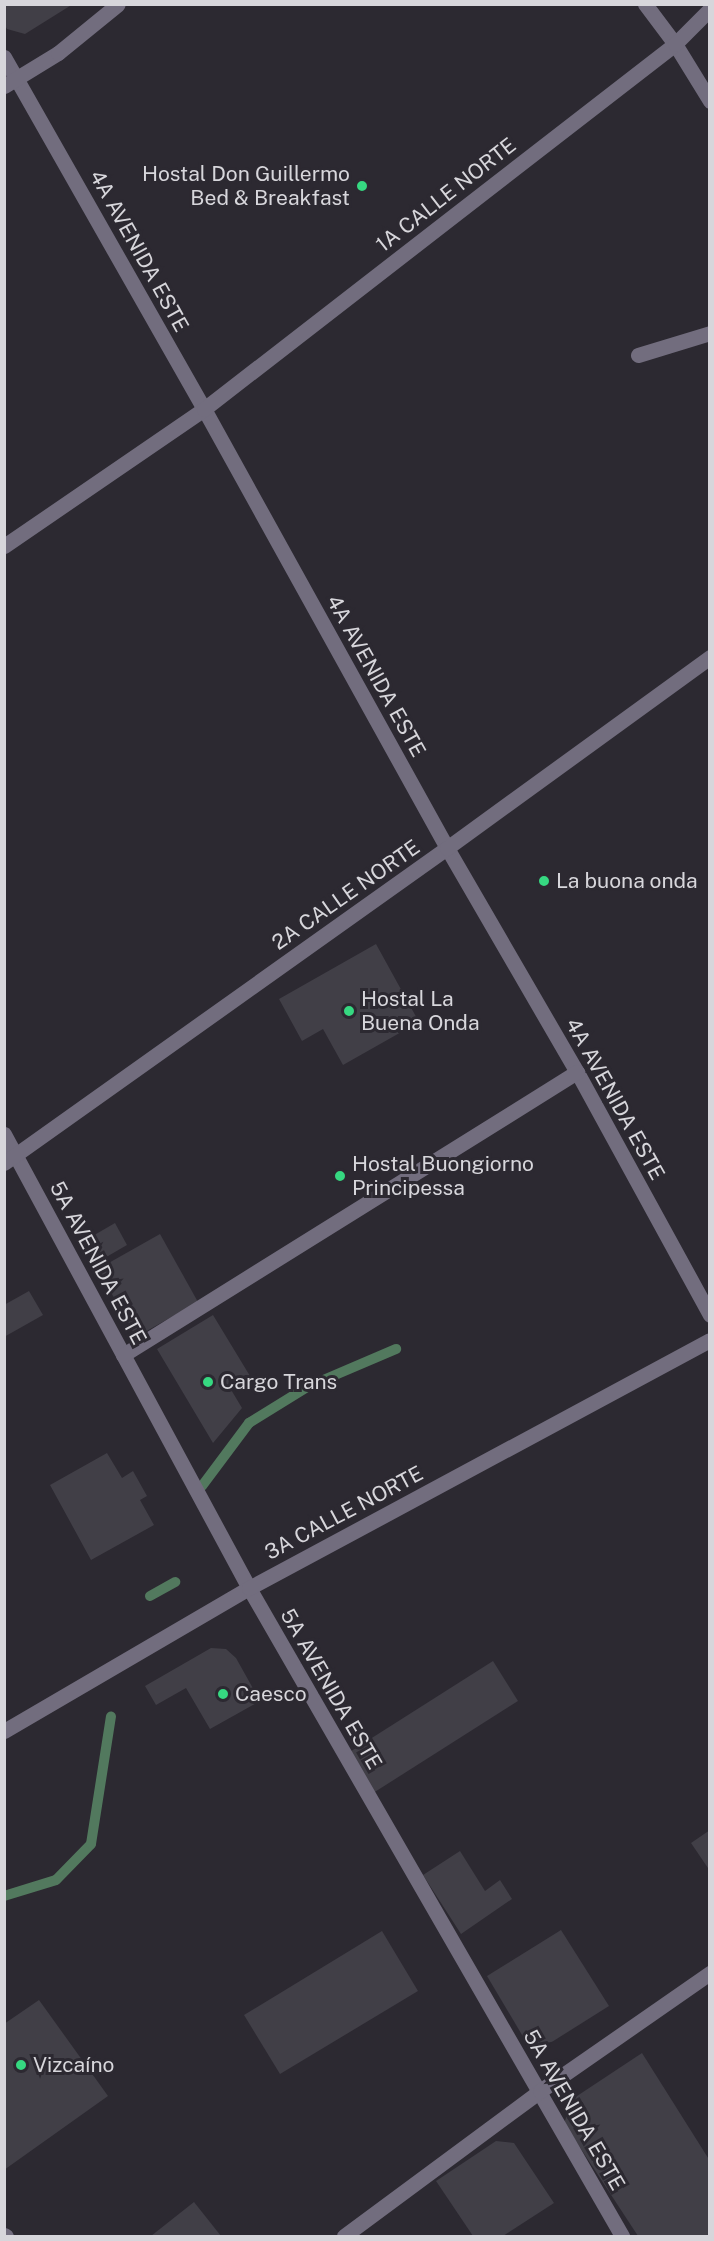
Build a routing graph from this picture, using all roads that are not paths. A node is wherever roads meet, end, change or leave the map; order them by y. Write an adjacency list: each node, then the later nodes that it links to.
1 (118, 4): 6 (street)
2 (645, 4): 4 (street)
3 (710, 9): 4 (street, 1A CALLE NORTE)
4 (675, 44): 7 (street); 10 (street, 1A CALLE NORTE)
5 (4, 57): 6 (street, 4A AVENIDA ESTE)
6 (11, 82): 10 (street, 4A AVENIDA ESTE)
7 (710, 101)
8 (710, 333): 9 (street)
9 (638, 355)
10 (204, 409): 11 (street, 1A CALLE NORTE); 13 (street, 4A AVENIDA ESTE)
11 (4, 546)
12 (710, 657): 13 (street, 2A CALLE NORTE)
13 (447, 848): 14 (street, 4A AVENIDA ESTE); 16 (street, 2A CALLE NORTE)
14 (577, 1072): 17 (street, 4A AVENIDA ESTE); 19 (street)
15 (4, 1134): 16 (street, 5A AVENIDA ESTE)
16 (10, 1159): 19 (street, 5A AVENIDA ESTE)
17 (710, 1315)
18 (710, 1340): 20 (street, 3A CALLE NORTE)
19 (123, 1355): 20 (street, 5A AVENIDA ESTE)
20 (249, 1588): 21 (street, 3A CALLE NORTE); 23 (street, 5A AVENIDA ESTE)
21 (4, 1731)
22 (710, 1973): 23 (street)
23 (540, 2091): 24 (street); 25 (street, 5A AVENIDA ESTE)
24 (344, 2236)
25 (622, 2236)

